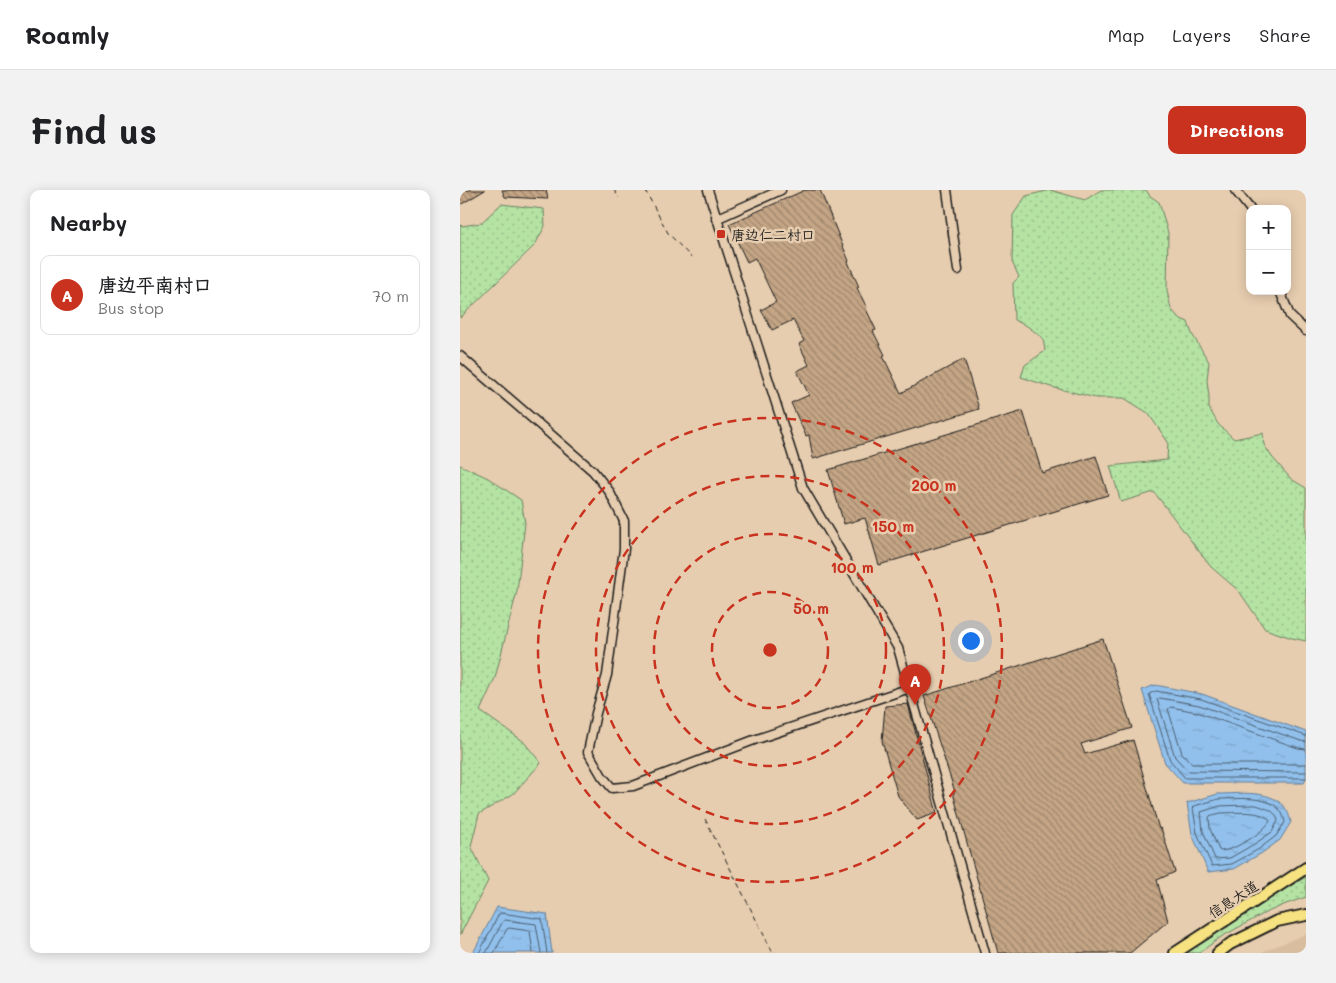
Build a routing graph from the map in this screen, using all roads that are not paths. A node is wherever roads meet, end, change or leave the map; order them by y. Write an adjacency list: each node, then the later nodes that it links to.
1 (708, 190): 6 (street)
2 (781, 190): 6 (street)
3 (947, 190): 7 (street)
4 (1234, 190): 5 (street)
5 (1247, 205)
6 (716, 219): 11 (street)
7 (958, 270)
8 (1282, 295): 9 (street)
9 (1306, 331)
10 (460, 356): 11 (street)
11 (910, 688): 14 (street)
12 (1306, 868): 15 (main road, 信息大道)
13 (1306, 915): 16 (main road)
14 (985, 953)
15 (1175, 953)
16 (1218, 953)

